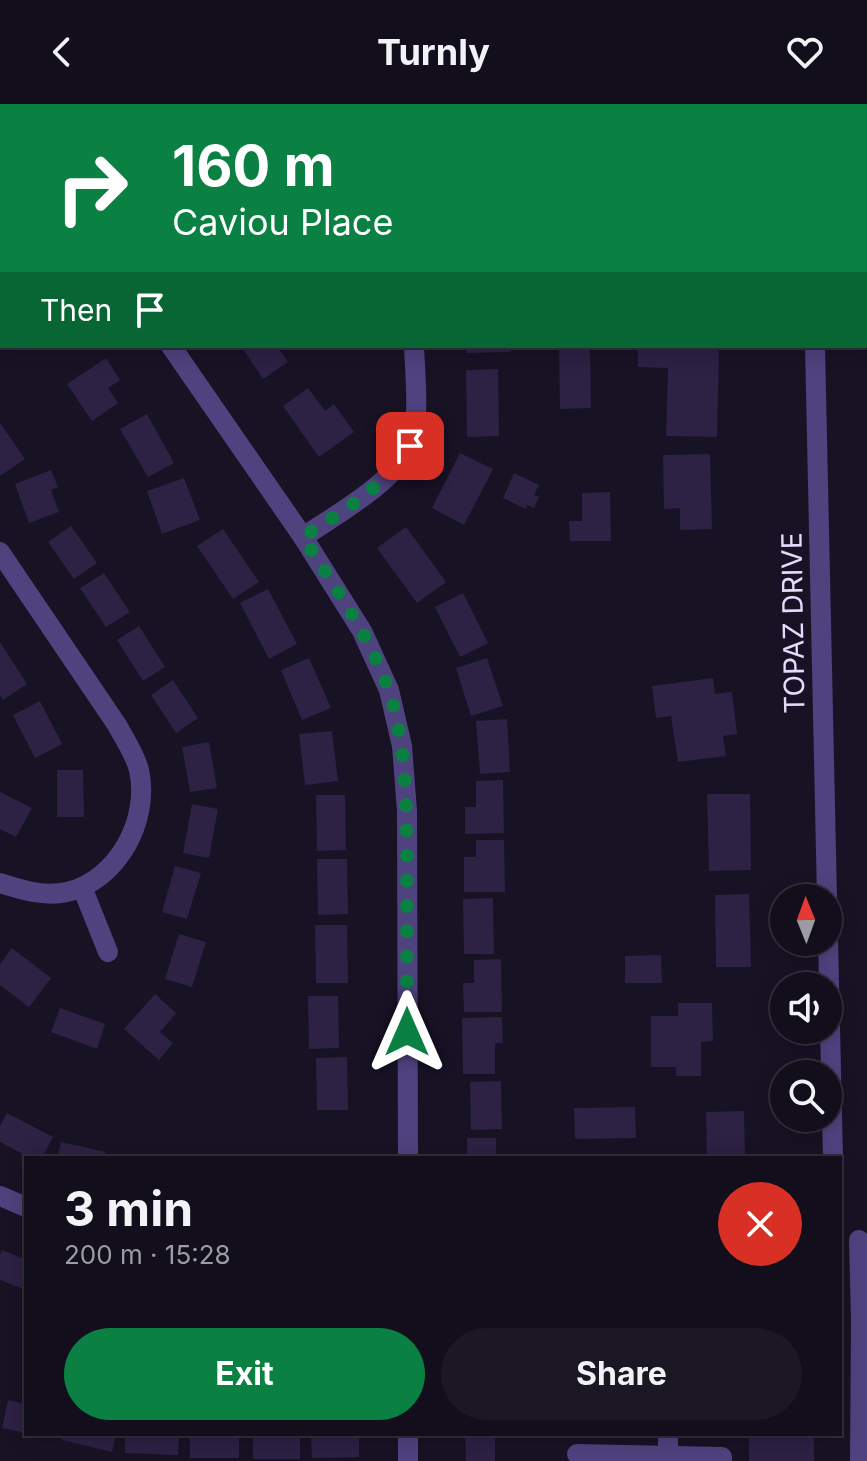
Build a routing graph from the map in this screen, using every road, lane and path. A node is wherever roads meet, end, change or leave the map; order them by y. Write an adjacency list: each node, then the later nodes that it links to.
1 (172, 348): 4 (street)
2 (414, 348): 4 (street)
3 (815, 348): 7 (street, TOPAZ DRIVE)
4 (303, 537): 11 (street)
5 (0, 552): 8 (street)
6 (0, 883): 8 (street)
7 (827, 884)
8 (82, 887): 9 (street)
9 (108, 952)
10 (828, 956): 12 (street)
11 (408, 1156)
12 (833, 1156)
13 (0, 1196): 14 (street)
14 (24, 1206)
15 (855, 1240): 16 (street)
16 (864, 1321): 23 (street)
17 (408, 1436): 21 (street)
18 (668, 1436): 20 (street)
19 (577, 1454): 20 (street)
20 (668, 1456): 22 (street)
21 (408, 1461)
22 (722, 1461)
23 (860, 1461)

